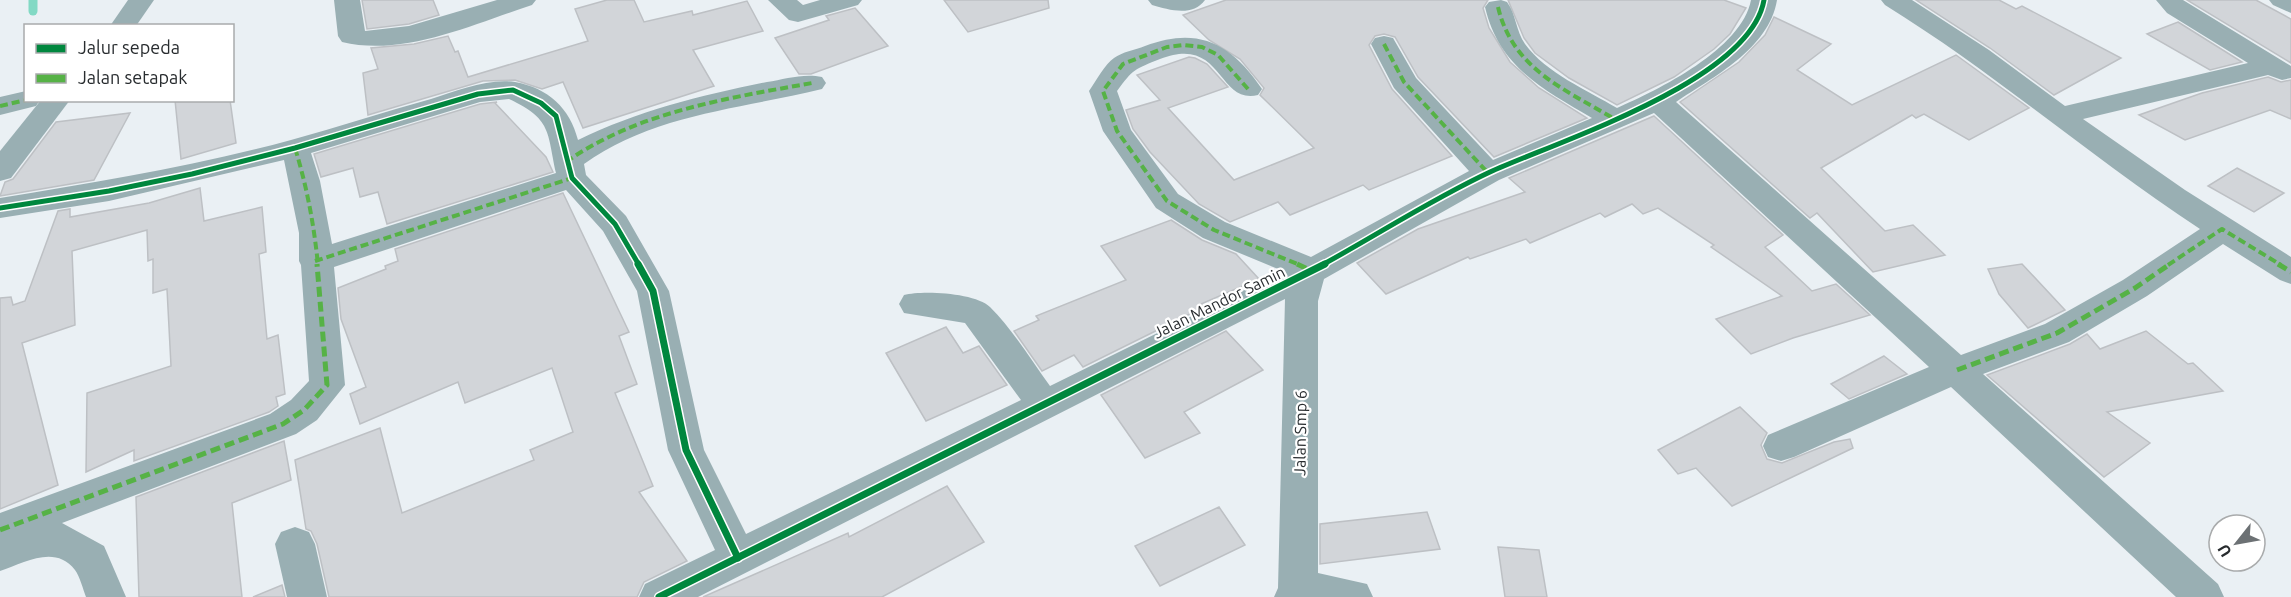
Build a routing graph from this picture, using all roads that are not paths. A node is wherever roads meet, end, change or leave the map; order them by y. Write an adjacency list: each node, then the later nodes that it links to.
1 (141, 0): 14 (street)
2 (347, 0): 3 (street)
3 (523, 0)
4 (781, 0): 5 (street)
5 (849, 0)
6 (1161, 0): 7 (street)
7 (1192, 0)
8 (1764, 0): 20 (street, Jalan Mandor Samin)
9 (1894, 0): 23 (street)
10 (2169, 0): 16 (street)
11 (2282, 0): 12 (street)
12 (2291, 5)
13 (1498, 7): 24 (street)
14 (124, 24)
15 (1384, 44): 28 (street)
16 (2281, 72): 23 (street)
17 (812, 83): 26 (street)
18 (1248, 89): 32 (street)
19 (24, 100): 22 (street)
20 (1658, 101): 24 (street, Jalan Mandor Samin); 35 (street)
21 (54, 102): 27 (street)
22 (0, 106)
23 (2060, 116): 30 (street)
24 (1616, 120): 28 (street, Jalan Mandor Samin)
25 (295, 148): 26 (street); 29 (street); 31 (street)
26 (569, 170): 31 (street); 41 (street)
27 (0, 171)
28 (1488, 173): 32 (street, Jalan Mandor Samin)
29 (0, 208)
30 (2222, 229): 33 (street); 35 (street)
31 (315, 261): 38 (street)
32 (1312, 271): 36 (street, Jalan Mandor Samin); 42 (street, Jalan Smp 6)
33 (2291, 272)
34 (916, 304): 36 (street)
35 (1957, 370): 37 (street); 47 (street)
36 (1043, 403): 41 (street, Jalan Mandor Samin)
37 (1781, 446)
38 (0, 530)
39 (295, 544): 44 (street)
40 (0, 554): 43 (street)
41 (738, 558): 45 (street, Jalan Mandor Samin)
42 (1296, 592): 46 (street)
43 (106, 597)
44 (307, 597)
45 (659, 597)
46 (1353, 597)
47 (2204, 597)

